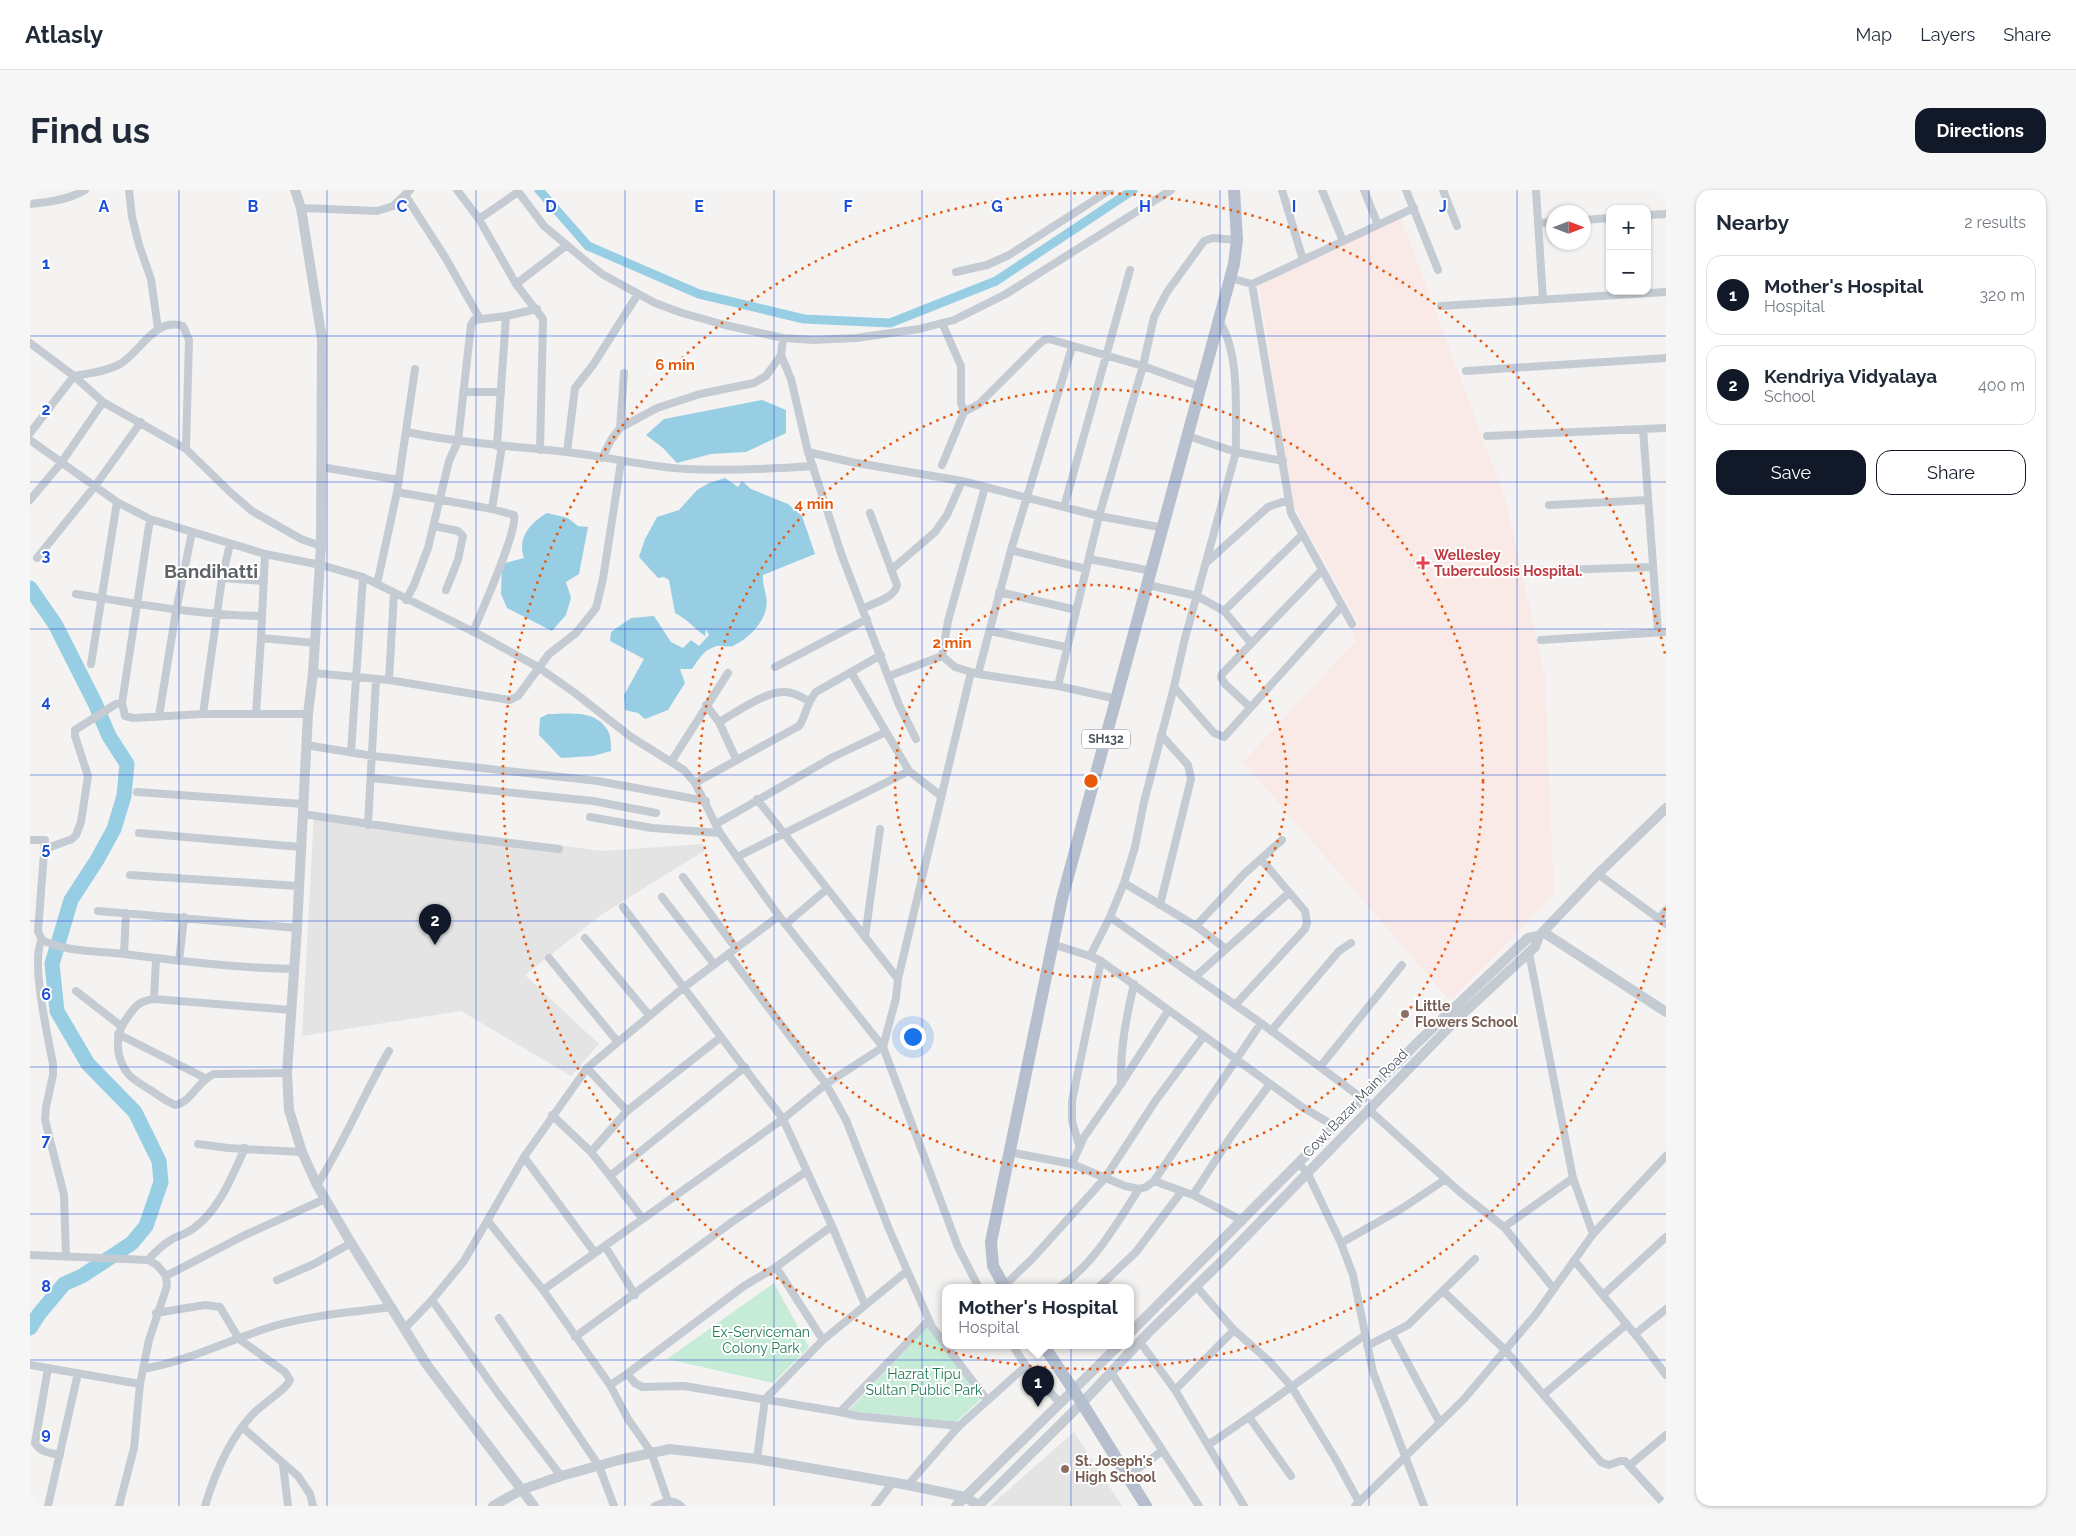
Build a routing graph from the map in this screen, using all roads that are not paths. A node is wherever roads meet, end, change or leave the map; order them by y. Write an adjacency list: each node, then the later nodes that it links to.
1 (85, 190): 16 (street)
2 (129, 190): 47 (street)
3 (295, 190): 17 (street)
4 (457, 190): 23 (street)
5 (1110, 190): 34 (street)
6 (1171, 190): 46 (street)
7 (1234, 190): 28 (main road, SH132)
8 (1282, 190): 31 (street)
9 (1322, 190): 29 (street)
10 (1364, 190): 26 (street)
11 (1406, 190): 18 (street)
12 (1443, 190): 27 (street)
13 (1536, 190): 25 (street)
14 (518, 191): 23 (street); 30 (street)
15 (408, 192): 17 (street); 44 (street)
16 (30, 204)
17 (301, 208): 86 (street)
18 (1414, 208): 26 (street); 33 (street)
19 (1666, 214): 20 (street)
20 (1651, 215)
21 (1606, 218): 22 (street)
22 (1591, 219)
23 (479, 220): 36 (street)
24 (1546, 222): 25 (street)
25 (1538, 223): 40 (street)
26 (1378, 225): 29 (street)
27 (1457, 226)
28 (1237, 240): 35 (main road, SH132); 54 (street)
29 (1343, 241): 31 (street)
30 (567, 245): 36 (street); 39 (street)
31 (1302, 260): 37 (street)
32 (1130, 270): 52 (street)
33 (1438, 270)
34 (956, 272)
35 (1230, 278): 37 (street); 45 (main road, SH132)
36 (516, 284): 42 (street)
37 (1252, 284): 81 (street)
38 (1666, 292): 40 (street)
39 (638, 294): 48 (street); 77 (street)
40 (1543, 300): 41 (street)
41 (1442, 306)
42 (537, 310): 43 (street); 76 (street)
43 (506, 316): 44 (street); 61 (street)
44 (480, 320): 60 (street)
45 (1219, 321): 59 (main road, SH132); 79 (street)
46 (942, 322): 48 (street); 63 (street)
47 (158, 329): 58 (street); 75 (street)
48 (783, 338): 51 (street)
49 (30, 343): 58 (street)
50 (1072, 347): 52 (street); 63 (street); 92 (street)
51 (781, 355): 65 (street); 78 (street)
52 (1105, 355): 54 (street); 99 (street)
53 (1666, 358): 56 (street)
54 (1143, 366): 59 (street); 102 (street)
55 (415, 369): 68 (street)
56 (1466, 371)
57 (624, 373): 65 (street)
58 (74, 376): 62 (street); 69 (street)
59 (1201, 387): 70 (main road, SH132)
60 (463, 392): 61 (street); 73 (street)
61 (501, 392): 74 (street)
62 (103, 402): 64 (street); 83 (street)
63 (964, 412): 84 (street)
64 (141, 422): 75 (street); 89 (street)
65 (620, 428): 80 (street)
66 (1666, 428): 67 (street)
67 (1643, 429): 71 (street); 96 (street)
68 (407, 432): 73 (street); 87 (street)
69 (30, 433)
70 (1188, 436): 79 (street); 105 (main road, SH132)
71 (1487, 436)
72 (30, 440): 83 (street)
73 (458, 441): 74 (street); 93 (street)
74 (500, 446): 76 (street); 100 (street)
75 (186, 449): 109 (street)
76 (540, 450): 77 (street)
77 (567, 452): 80 (street)
78 (808, 452): 85 (street); 88 (street)
79 (1236, 452): 81 (street); 114 (street)
80 (602, 458): 82 (street)
81 (1283, 461): 95 (street)
82 (622, 462): 85 (street); 155 (street)
83 (61, 463): 89 (street); 94 (street)
84 (942, 465)
85 (813, 466): 136 (street)
86 (322, 467): 87 (street); 109 (street)
87 (399, 480): 91 (street)
88 (962, 481): 90 (street); 118 (street)
89 (95, 486): 97 (street); 112 (street)
90 (984, 487): 92 (street); 153 (street)
91 (396, 492): 93 (street); 125 (street)
92 (1027, 498): 99 (street); 110 (street)
93 (439, 499): 100 (street); 104 (street)
94 (30, 500)
95 (1288, 500): 107 (street); 114 (street)
96 (1648, 500): 98 (street); 116 (street)
97 (117, 502): 103 (street); 132 (street)
98 (1549, 505)
99 (1064, 507): 102 (street)
100 (492, 509): 145 (street)
101 (870, 513): 118 (street)
102 (1099, 516): 105 (street); 113 (street)
103 (150, 519): 106 (street); 134 (street)
104 (434, 526): 127 (street); 133 (street)
105 (1164, 528): 120 (main road, SH132)
106 (192, 532): 108 (street); 138 (street)
107 (1302, 535): 119 (street); 139 (street)
108 (230, 544): 111 (street); 122 (street)
109 (321, 546): 115 (street)
110 (1011, 550): 117 (street); 128 (street)
111 (265, 554): 115 (street); 124 (street)
112 (37, 558)
113 (1089, 560): 117 (street); 120 (street)
114 (1206, 563): 131 (street)
115 (321, 565): 123 (street); 149 (street)
116 (1653, 567): 121 (street); 146 (street)
117 (1086, 569): 137 (street)
118 (891, 570): 136 (street)
119 (1322, 570): 135 (street); 150 (street)
120 (1152, 571): 126 (main road, SH132)
121 (1527, 572)
122 (222, 578): 124 (street); 140 (street)
123 (363, 578): 125 (street); 162 (street)
124 (263, 582): 141 (street)
125 (377, 584): 129 (street)
126 (1148, 585): 131 (street); 167 (main road, SH132)
127 (446, 590)
128 (999, 592): 137 (street); 144 (street)
129 (394, 593): 133 (street); 164 (street)
130 (76, 594): 132 (street)
131 (1197, 596): 139 (street); 166 (street)
132 (102, 598): 134 (street); 154 (street)
133 (406, 600): 145 (street)
134 (136, 605): 138 (street); 169 (street)
135 (1341, 607): 143 (street); 171 (street)
136 (862, 608): 142 (street)
137 (1076, 610): 151 (street)
138 (176, 611): 140 (street); 175 (street)
139 (1224, 611): 150 (street)
140 (217, 615): 141 (street); 172 (street)
141 (262, 616): 147 (street)
142 (867, 619): 152 (street); 156 (street)
143 (1352, 624)
144 (990, 630): 151 (street); 160 (street)
145 (472, 632): 155 (street)
146 (1662, 632): 148 (street)
147 (261, 638): 149 (street); 173 (street)
148 (1541, 640)
149 (316, 643): 158 (street)
150 (1251, 643): 171 (street)
151 (1066, 647): 165 (street)
152 (881, 654): 157 (street); 161 (street)
153 (942, 656): 160 (street); 161 (street)
154 (91, 664)
155 (538, 667): 164 (street); 184 (street)
156 (775, 667)
157 (851, 672): 168 (street); 177 (street)
158 (313, 673): 162 (street); 174 (street)
159 (728, 673): 170 (street)
160 (974, 673): 165 (street); 189 (street)
161 (889, 676): 179 (street)
162 (355, 677): 163 (street); 181 (street)
163 (376, 679): 164 (street); 182 (street)
164 (388, 680)
165 (1058, 686): 167 (street)
166 (1174, 687): 171 (street); 178 (street)
167 (1117, 699): 235 (main road, SH132)
168 (809, 701): 176 (street); 183 (street)
169 (119, 703): 175 (street); 205 (street)
170 (706, 705): 176 (street); 184 (street)
171 (1250, 707)
172 (203, 714): 173 (street); 175 (street)
173 (256, 714): 174 (street)
174 (308, 714): 180 (street)
175 (159, 716)
176 (719, 722): 183 (street)
177 (886, 732): 185 (street); 190 (street)
178 (1162, 736): 212 (street); 217 (street)
179 (916, 739)
180 (306, 745): 181 (street); 192 (street)
181 (351, 752): 182 (street)
182 (373, 756): 186 (street); 191 (street)
183 (736, 759): 187 (street)
184 (671, 762): 187 (street)
185 (909, 771): 189 (street); 201 (street)
186 (371, 778): 194 (street); 197 (street)
187 (695, 783): 191 (street)
188 (137, 792): 192 (street)
189 (941, 796): 250 (street)
190 (757, 799): 196 (street); 201 (street)
191 (706, 801): 196 (street)
192 (303, 809): 197 (street); 204 (street)
193 (1664, 812): 209 (street)
194 (656, 813)
195 (590, 818): 200 (street)
196 (716, 824): 200 (street)
197 (368, 825): 206 (street)
198 (880, 828): 231 (street)
199 (140, 833): 204 (street)
200 (720, 833): 207 (street)
201 (783, 833): 207 (street); 214 (street)
202 (30, 840): 205 (street)
203 (1282, 840): 208 (street)
204 (301, 847): 213 (street)
205 (45, 848): 233 (street)
206 (559, 848)
207 (737, 857): 222 (street)
208 (1261, 859): 215 (street); 228 (street)
209 (1598, 874): 225 (street); 230 (street)
210 (130, 875): 213 (street)
211 (683, 877): 236 (street)
212 (1124, 883): 217 (street); 224 (street)
213 (298, 886): 229 (street)
214 (827, 889): 226 (street); 231 (street)
215 (1289, 893): 237 (street); 255 (street)
216 (662, 897): 246 (street)
217 (1160, 905): 228 (street)
218 (623, 907): 252 (street)
219 (1666, 910): 225 (street)
220 (98, 911): 221 (street)
221 (126, 913): 223 (street); 239 (street)
222 (780, 916): 226 (street); 236 (street)
223 (184, 917): 229 (street); 244 (street)
224 (1110, 917): 241 (street); 249 (street)
225 (1659, 919): 227 (street)
226 (786, 923): 266 (street)
227 (1666, 924)
228 (1196, 926): 237 (street)
229 (297, 928): 248 (street)
230 (1541, 934): 238 (street, Cowl Bazar Main Road); 258 (street); 277 (street, Cowl Bazar Main Road)
231 (865, 937): 250 (street)
232 (585, 938): 259 (street)
233 (45, 941): 239 (street); 317 (street)
234 (1352, 943): 262 (street)
235 (1052, 944): 241 (street); 288 (main road, SH132)
236 (735, 947): 240 (street)
237 (1226, 949): 249 (street)
238 (1529, 953): 278 (street, Cowl Bazar Main Road); 298 (street)
239 (124, 954): 243 (street)
240 (728, 954): 246 (street); 274 (street)
241 (1090, 956): 245 (street)
242 (549, 958): 265 (street)
243 (156, 959): 244 (street); 254 (street)
244 (179, 961): 248 (street)
245 (1101, 961): 251 (street); 284 (street)
246 (714, 964): 252 (street)
247 (1402, 965): 270 (street)
248 (294, 969): 256 (street)
249 (1196, 976): 255 (street)
250 (898, 979): 266 (street)
251 (1134, 984): 257 (street); 275 (street)
252 (683, 988): 259 (street); 263 (street)
253 (76, 991): 261 (street)
254 (154, 999): 256 (street); 261 (street)
255 (1235, 1005): 260 (street)
256 (291, 1010): 272 (street)
257 (1168, 1011): 264 (street); 275 (street)
258 (1666, 1012)
259 (649, 1015): 265 (street)
260 (1261, 1023): 262 (street); 268 (street)
261 (119, 1030): 273 (street); 273 (street)
262 (1271, 1031): 270 (street)
263 (721, 1037): 269 (street); 279 (street)
264 (1204, 1037): 268 (street); 296 (street)
265 (617, 1041): 271 (street)
266 (883, 1047): 274 (street); 325 (street)
267 (389, 1051): 300 (street)
268 (1235, 1059): 276 (street); 299 (street)
269 (745, 1067): 281 (street); 295 (street)
270 (1320, 1067): 277 (street)
271 (587, 1068): 279 (street); 280 (street)
272 (287, 1073): 273 (street); 286 (street)
273 (205, 1078)
274 (826, 1084): 281 (street); 322 (street)
275 (1121, 1084): 284 (street)
276 (1270, 1084): 282 (street); 303 (street)
277 (1363, 1099): 282 (street, Cowl Bazar Main Road)
278 (1368, 1109): 294 (street, Cowl Bazar Main Road); 297 (street)
279 (627, 1111): 287 (street)
280 (552, 1115): 287 (street); 290 (street)
281 (783, 1119): 293 (street); 305 (street)
282 (1336, 1126): 292 (street, Cowl Bazar Main Road)
283 (198, 1144): 285 (street)
284 (1079, 1145): 291 (street)
285 (245, 1148): 286 (street); 319 (street)
286 (302, 1152): 300 (street)
287 (591, 1152): 295 (street)
288 (1009, 1152): 291 (street); 326 (main road, SH132)
289 (1666, 1156): 310 (street)
290 (524, 1158): 306 (street); 315 (street)
291 (1072, 1164): 296 (street)
292 (1299, 1164): 294 (street); 307 (street, Cowl Bazar Main Road)
293 (807, 1171): 308 (street); 334 (street)
294 (1307, 1172): 312 (street); 330 (street, Cowl Bazar Main Road)
295 (610, 1176): 305 (street)
296 (1105, 1178): 301 (street); 327 (street)
297 (1446, 1178): 309 (street); 312 (street)
298 (1573, 1178): 309 (street); 310 (street)
299 (1154, 1180): 301 (street); 302 (street)
300 (317, 1185): 304 (street)
301 (1139, 1189): 328 (street)
302 (1182, 1191): 303 (street); 329 (street)
303 (1193, 1195): 307 (street)
304 (325, 1199): 313 (street); 323 (street)
305 (642, 1218): 314 (street)
306 (488, 1221): 332 (street); 336 (street)
307 (1243, 1221): 345 (street, Cowl Bazar Main Road)
308 (832, 1226): 321 (street); 337 (street)
309 (1504, 1227): 331 (street)
310 (1593, 1234): 320 (street)
311 (1666, 1237): 335 (street)
312 (1341, 1242): 349 (street)
313 (351, 1243): 324 (street); 338 (street)
314 (605, 1246): 315 (street); 334 (street)
315 (596, 1253): 332 (street)
316 (30, 1255): 317 (street)
317 (66, 1256): 319 (street)
318 (1475, 1259): 333 (street)
319 (148, 1260): 323 (street)
320 (1574, 1260): 331 (street); 335 (street)
321 (776, 1267): 353 (street); 369 (street)
322 (907, 1271): 337 (street); 342 (street)
323 (166, 1276): 340 (street)
324 (277, 1280)
325 (977, 1284)
326 (1003, 1284)
327 (1007, 1284)
328 (1064, 1284)
329 (1102, 1284)
330 (1196, 1286): 346 (street); 354 (street, Cowl Bazar Main Road)
331 (1554, 1289): 362 (street)
332 (543, 1290): 350 (street)
333 (1443, 1292): 347 (street); 362 (street)
334 (635, 1295): 350 (street)
335 (1603, 1295): 343 (street)
336 (432, 1300): 344 (street); 396 (street)
337 (865, 1305): 353 (street)
338 (392, 1307): 344 (street); 351 (street)
339 (1666, 1309): 348 (street)
340 (156, 1314): 351 (street); 366 (street)
341 (498, 1318): 395 (street)
342 (929, 1320): 352 (street); 381 (street)
343 (1627, 1324): 348 (street); 376 (street)
344 (404, 1328): 401 (street)
345 (1134, 1329)
346 (1234, 1330): 373 (street); 375 (street)
347 (1392, 1334): 355 (street); 383 (street)
348 (1635, 1334): 370 (street)
349 (1364, 1336): 355 (street); 373 (street)
350 (575, 1337): 372 (street)
351 (239, 1339): 366 (street); 385 (street)
352 (942, 1339)
353 (823, 1340): 377 (street)
354 (1140, 1342): 356 (street, Cowl Bazar Main Road); 375 (street)
355 (1367, 1346): 391 (street)
356 (1134, 1348)
357 (949, 1349): 378 (street)
358 (1015, 1349): 364 (street)
359 (1046, 1349): 374 (main road)
360 (1115, 1349): 374 (street)
361 (1133, 1349): 368 (street, Cowl Bazar Main Road)
362 (1505, 1350): 376 (street); 383 (street)
363 (30, 1365): 365 (street)
364 (1026, 1366): 378 (street); 380 (street)
365 (48, 1368): 367 (street); 390 (street)
366 (143, 1369): 371 (street)
367 (78, 1372): 371 (street); 390 (street)
368 (1111, 1372): 379 (street, Cowl Bazar Main Road); 388 (street)
369 (627, 1374): 372 (street); 377 (street)
370 (1666, 1375)
371 (140, 1384): 406 (street)
372 (610, 1385): 389 (street)
373 (1291, 1386): 382 (street); 404 (street)
374 (1073, 1390): 379 (main road); 380 (street)
375 (1175, 1390): 387 (street)
376 (1544, 1394): 394 (street)
377 (765, 1399): 381 (street); 392 (street)
378 (987, 1400): 384 (street)
379 (1082, 1403): 397 (main road); 417 (street, Cowl Bazar Main Road)
380 (1060, 1404): 402 (street)
381 (840, 1412): 384 (street)
382 (1249, 1417): 387 (street); 398 (street)
383 (1440, 1423): 391 (street)
384 (960, 1426): 400 (street)
385 (242, 1427): 393 (street); 407 (street)
386 (1666, 1435): 394 (street)
387 (1208, 1445): 420 (street)
388 (1162, 1451): 397 (street); 419 (street)
389 (651, 1452): 392 (street); 395 (street); 403 (street)
390 (60, 1455): 405 (street)
391 (1404, 1458): 404 (street); 421 (street)
392 (757, 1459): 399 (street)
393 (284, 1465): 408 (street); 409 (street)
394 (1630, 1465): 422 (street)
395 (599, 1466): 396 (street); 412 (street)
396 (561, 1476): 401 (street)
397 (1128, 1476): 418 (main road)
398 (1291, 1476)
399 (893, 1482): 400 (street); 415 (street)
400 (908, 1485): 402 (street)
401 (522, 1490): 410 (street); 411 (street)
402 (965, 1496): 416 (street); 417 (street)
403 (668, 1500): 413 (street); 414 (street)
404 (1357, 1504)
405 (48, 1506)
406 (119, 1506)
407 (204, 1506)
408 (288, 1506)
409 (313, 1506)
410 (492, 1506)
411 (534, 1506)
412 (614, 1506)
413 (655, 1506)
414 (681, 1506)
415 (875, 1506)
416 (956, 1506)
417 (978, 1506)
418 (1146, 1506)
419 (1199, 1506)
420 (1244, 1506)
421 (1424, 1506)
422 (1666, 1506)

